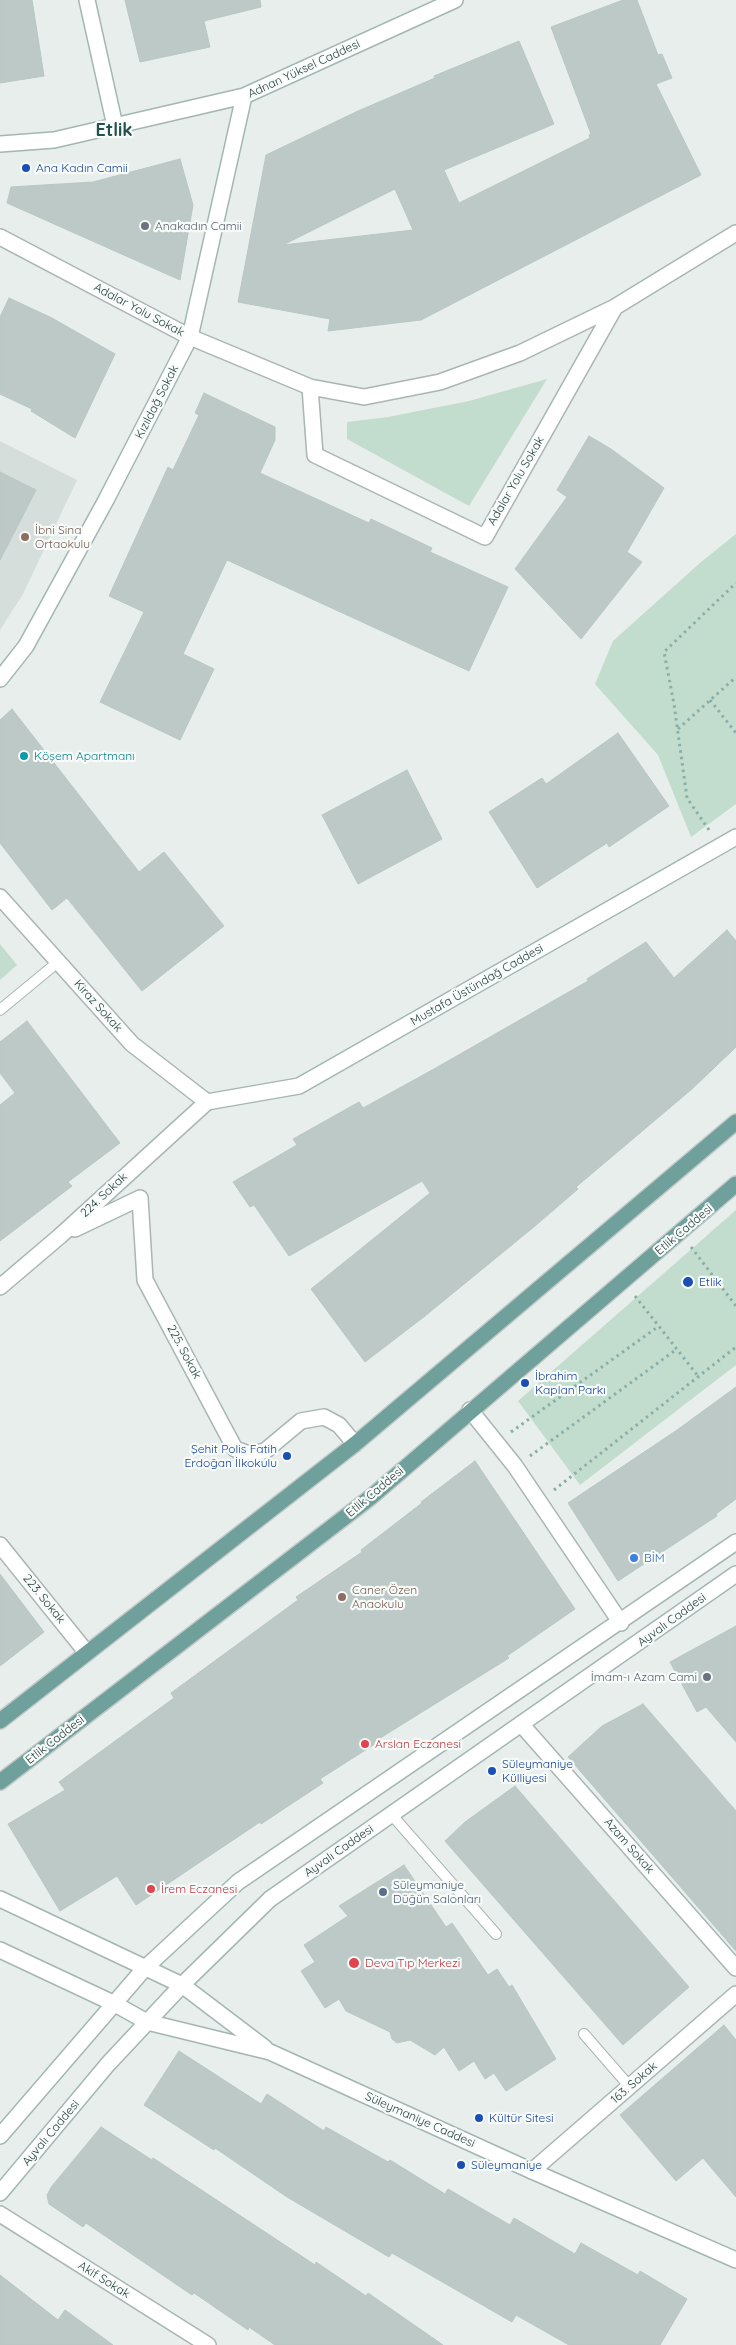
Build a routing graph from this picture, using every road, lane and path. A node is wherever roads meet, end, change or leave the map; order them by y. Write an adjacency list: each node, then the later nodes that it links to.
1 (87, 0): 4 (street)
2 (455, 0): 3 (street, Adnan Yüksel Caddesi)
3 (244, 96): 4 (street, Adnan Yüksel Caddesi); 9 (street, Kızıldağ Sokak)
4 (115, 126): 5 (street, Adnan Yüksel Caddesi)
5 (0, 144)
6 (736, 233): 8 (street, Adalar Yolu Sokak)
7 (0, 237): 9 (street, Adalar Yolu Sokak)
8 (615, 307): 10 (street, Adalar Yolu Sokak); 10 (street, Adalar Yolu Sokak)
9 (190, 337): 10 (street, Adalar Yolu Sokak); 13 (street, Kızıldağ Sokak)
10 (310, 387)
11 (736, 583): 15 (path)
12 (736, 677): 14 (path)
13 (0, 679)
14 (710, 700): 15 (path); 16 (path)
15 (678, 729): 18 (path)
16 (736, 733)
17 (736, 837): 18 (street, Mustafa Üstündağ Caddesi)
18 (721, 847): 22 (street, Mustafa Üstündağ Caddesi)
19 (0, 897): 20 (street, Kiraz Sokak)
20 (58, 962): 21 (lane); 22 (street, Kiraz Sokak)
21 (0, 1010)
22 (207, 1102): 26 (street, 224. Sokak)
23 (736, 1122): 36 (main road)
24 (736, 1184): 25 (main road, Etlik Caddesi)
25 (681, 1233): 27 (main road, Etlik Caddesi); 29 (path)
26 (60, 1236): 28 (street, 224. Sokak); 36 (street, 225. Sokak)
27 (623, 1282): 30 (path); 34 (main road, Etlik Caddesi)
28 (0, 1286)
29 (736, 1306)
30 (659, 1326): 32 (path); 35 (path)
31 (736, 1347): 33 (path)
32 (677, 1349): 33 (path); 37 (path)
33 (698, 1376): 38 (path)
34 (470, 1410): 35 (street); 46 (main road, Etlik Caddesi)
35 (497, 1442): 37 (street)
36 (355, 1444): 43 (main road)
37 (516, 1466): 38 (street)
38 (540, 1502): 42 (street)
39 (736, 1542): 42 (street)
40 (0, 1545): 43 (street, 223. Sokak)
41 (736, 1574): 45 (street, Ayvalı Caddesi)
42 (621, 1622): 54 (street)
43 (88, 1653): 44 (main road)
44 (0, 1721)
45 (521, 1724): 47 (street, Ayvalı Caddesi); 53 (street, Azam Sokak)
46 (0, 1782)
47 (391, 1814): 51 (lane); 55 (street, Ayvalı Caddesi)
48 (0, 1891): 50 (street, Süleymaniye Caddesi)
49 (0, 1899): 50 (street, Süleymaniye Caddesi)
50 (22, 1908): 54 (street, Süleymaniye Caddesi)
51 (496, 1934)
52 (0, 1950): 57 (street, Süleymaniye Caddesi)
53 (736, 1968)
54 (144, 1969): 55 (street, Süleymaniye Caddesi); 57 (street)
55 (182, 1985): 58 (street, Ayvalı Caddesi); 60 (street, Süleymaniye Caddesi)
56 (736, 1994): 61 (street, 163. Sokak)
57 (115, 2004): 58 (street, Süleymaniye Caddesi); 62 (street)
58 (147, 2022): 60 (street, Süleymaniye Caddesi); 64 (street, Ayvalı Caddesi)
59 (584, 2034): 61 (lane)
60 (270, 2052): 63 (street, Süleymaniye Caddesi)
61 (630, 2087): 63 (street, 163. Sokak)
62 (0, 2136)
63 (532, 2172): 66 (street, Süleymaniye Caddesi)
64 (0, 2193)
65 (0, 2214): 67 (street, Akif Sokak)
66 (736, 2260)
67 (187, 2340): 68 (street, Akif Sokak)
68 (208, 2345)

